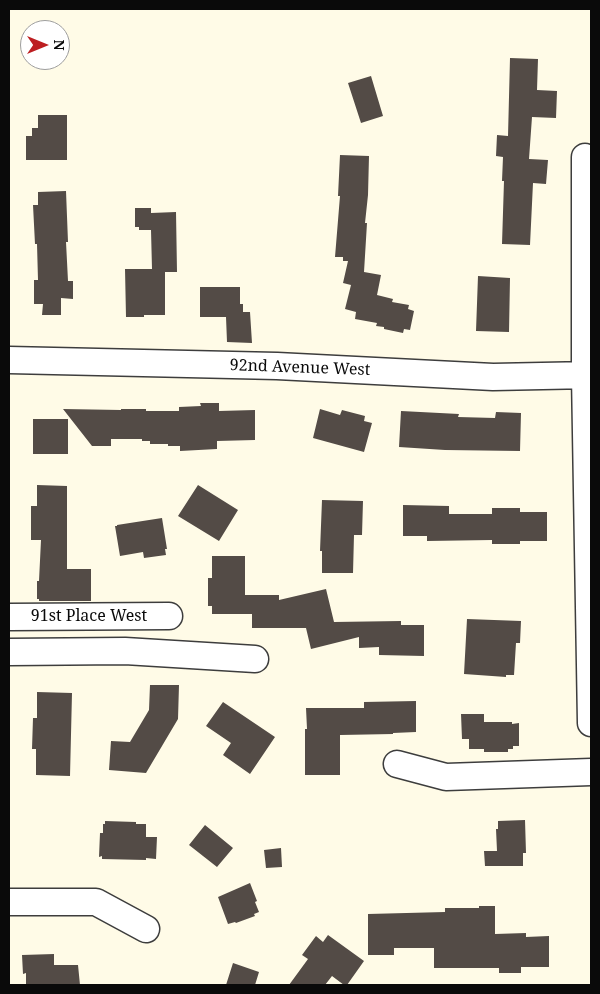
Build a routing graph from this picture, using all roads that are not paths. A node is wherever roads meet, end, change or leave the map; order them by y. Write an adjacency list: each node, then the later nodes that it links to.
1 (585, 157): 3 (street)
2 (9, 360): 3 (street, 92nd Avenue West)
3 (588, 375): 4 (street)
4 (590, 559): 9 (street)
5 (169, 616): 6 (street, 91st Place West)
6 (9, 617)
7 (9, 652): 8 (street)
8 (255, 659)
9 (591, 665): 10 (street)
10 (591, 723)
11 (398, 764): 12 (street)
12 (591, 772)
13 (9, 902): 14 (street)
14 (146, 929)

